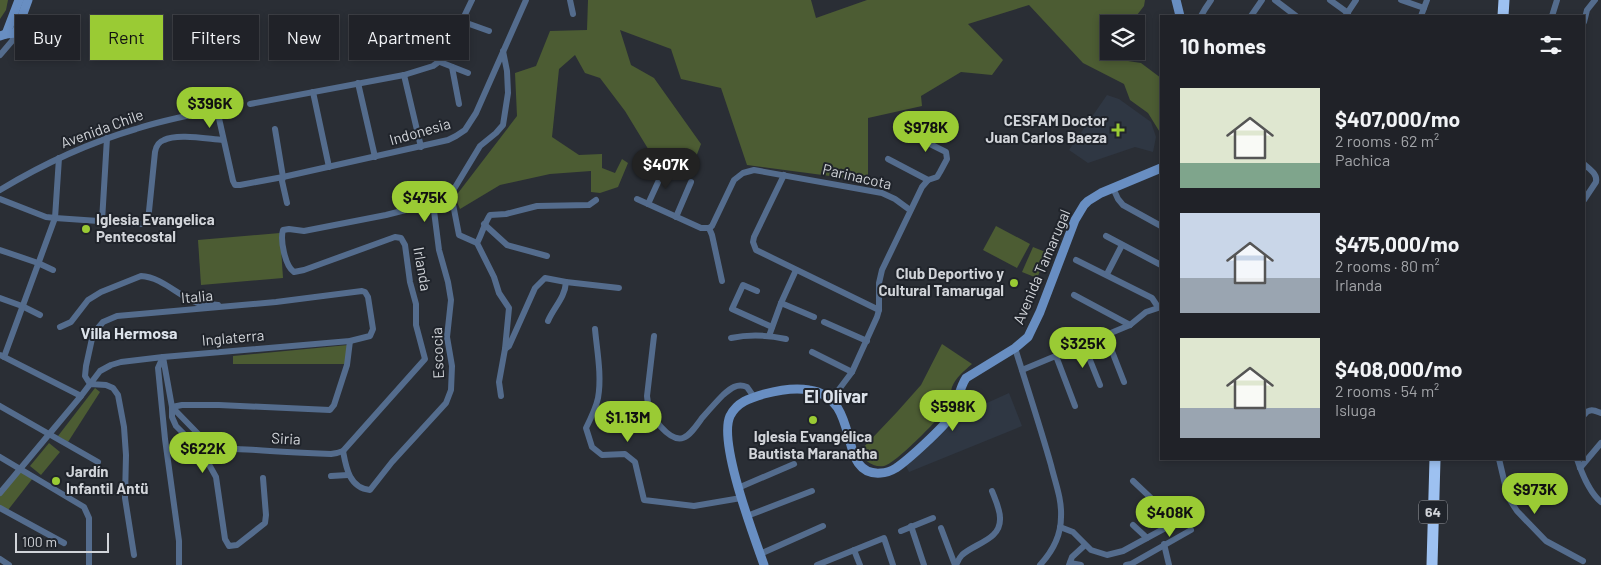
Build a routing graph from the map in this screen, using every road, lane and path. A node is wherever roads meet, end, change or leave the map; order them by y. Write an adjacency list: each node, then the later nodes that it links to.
1 (19, 0): 33 (street)
2 (28, 0): 20 (street)
3 (472, 0): 21 (street)
4 (526, 0): 37 (street, Indonesia)
5 (570, 0): 19 (street)
6 (1176, 0): 22 (street)
7 (1211, 0): 23 (street)
8 (1262, 0): 24 (street)
9 (1274, 0): 25 (street)
10 (1330, 0): 26 (street)
11 (1356, 0): 26 (street)
12 (1401, 0): 18 (street)
13 (1427, 0): 18 (street)
14 (1497, 0): 28 (highway)
15 (1504, 0): 29 (highway)
16 (1557, 0): 30 (street)
17 (1595, 0): 31 (street)
18 (1424, 8): 27 (street)
19 (573, 14)
20 (23, 15)
21 (464, 15)
22 (1180, 15)
23 (1202, 15)
24 (1252, 15)
25 (1295, 15)
26 (1347, 15)
27 (1421, 15)
28 (1496, 15)
29 (1503, 15)
30 (1552, 15)
31 (1585, 18)
32 (15, 22): 33 (street)
33 (11, 23): 36 (street)
34 (469, 24): 35 (street)
35 (489, 31)
36 (5, 33): 38 (street)
37 (503, 51): 51 (street, Indonesia); 65 (street)
38 (0, 55)
39 (440, 62): 40 (street); 42 (street)
40 (452, 67): 41 (street); 46 (street)
41 (468, 73)
42 (404, 75): 43 (street); 51 (street)
43 (358, 83): 44 (street); 52 (street)
44 (313, 92): 45 (street); 56 (street)
45 (250, 104)
46 (459, 104)
47 (275, 129): 60 (street)
48 (107, 138): 50 (street, Avenida Chile); 53 (street, Avenida Chile); 76 (street)
49 (918, 138): 61 (street)
50 (223, 140): 60 (street, Indonesia); 76 (street)
51 (421, 147): 52 (street, Indonesia)
52 (375, 157): 56 (street, Indonesia)
53 (59, 158): 64 (street, Avenida Chile); 75 (street)
54 (888, 159): 61 (street)
55 (1585, 165): 66 (street)
56 (329, 167): 60 (street, Indonesia)
57 (665, 167): 72 (street)
58 (1160, 168): 63 (street, Avenida Tamarugal)
59 (784, 175): 73 (street, Parinacota); 79 (street, Parinacota); 89 (street)
60 (283, 177): 70 (street)
61 (928, 180): 73 (street)
62 (691, 182): 74 (street)
63 (1113, 188): 78 (street); 119 (street, Avenida Tamarugal)
64 (0, 190)
65 (451, 194): 71 (street); 81 (street)
66 (1585, 198)
67 (0, 199): 75 (street)
68 (637, 199): 72 (street)
69 (596, 200): 77 (street)
70 (287, 203)
71 (433, 203): 141 (street, Irlanda); 151 (street, Escocia)
72 (648, 204): 74 (street)
73 (910, 210): 101 (street)
74 (676, 217): 79 (street)
75 (55, 218): 76 (street); 86 (street)
76 (102, 221)
77 (484, 224): 81 (street); 84 (street)
78 (1160, 225)
79 (708, 228): 91 (street)
80 (1106, 236): 82 (street)
81 (477, 244): 120 (street)
82 (1122, 245): 87 (street); 90 (street)
83 (0, 250): 86 (street)
84 (547, 256)
85 (1076, 260): 90 (street)
86 (38, 263): 88 (street); 98 (street)
87 (1160, 264)
88 (53, 270)
89 (796, 270): 97 (street); 101 (street)
90 (1107, 274): 100 (street)
91 (722, 281)
92 (566, 282): 93 (street); 104 (street); 120 (street)
93 (619, 288)
94 (756, 291): 108 (street)
95 (1074, 294): 106 (street)
96 (0, 298): 98 (street)
97 (782, 303): 103 (street); 108 (street)
98 (22, 306): 102 (street); 122 (street)
99 (233, 306): 107 (street); 110 (street, Italia); 128 (street, Italia)
100 (1160, 308): 106 (street)
101 (879, 310): 117 (street)
102 (40, 314)
103 (814, 317)
104 (548, 321)
105 (824, 322): 117 (street)
106 (1130, 325): 113 (street)
107 (60, 327)
108 (772, 327): 112 (street)
109 (595, 329): 159 (street)
110 (373, 330): 116 (street, Inglaterra)
111 (654, 336): 132 (street)
112 (769, 336): 114 (street); 115 (street)
113 (1106, 336): 118 (street); 127 (street)
114 (731, 338)
115 (786, 339)
116 (350, 341): 124 (street, Inglaterra); 136 (street)
117 (867, 341): 126 (street)
118 (1084, 345): 123 (street); 129 (street)
119 (1015, 348): 125 (street); 133 (street, Avenida Tamarugal)
120 (505, 349): 131 (street)
121 (812, 352): 126 (street)
122 (2, 356): 130 (street)
123 (1056, 356): 125 (street); 135 (street)
124 (163, 357): 128 (street, Inglaterra); 136 (street); 184 (street)
125 (1022, 370): 167 (street)
126 (852, 372): 133 (street)
127 (1124, 382)
128 (90, 384): 130 (street, Inglaterra); 177 (street)
129 (1100, 385)
130 (81, 396): 139 (street, Inglaterra)
131 (502, 396)
132 (754, 397): 133 (street); 155 (street)
133 (831, 400)
134 (0, 406): 139 (street)
135 (1075, 406)
136 (172, 407): 141 (street, Siria); 153 (street)
137 (1601, 413): 138 (street)
138 (1585, 414)
139 (49, 433): 147 (street); 149 (street, Inglaterra)
140 (1601, 443): 150 (street)
141 (342, 451): 151 (street)
142 (0, 457): 149 (street)
143 (1428, 460): 194 (highway, 64)
144 (1435, 460): 195 (highway, 64)
145 (1499, 460): 179 (street)
146 (1577, 460): 150 (street)
147 (98, 462)
148 (794, 464): 155 (street)
149 (20, 468): 158 (street, Inglaterra); 183 (street)
150 (1580, 468): 160 (street)
151 (348, 475): 152 (street)
152 (331, 476)
153 (263, 478)
154 (1133, 481): 171 (street)
155 (738, 488): 159 (street)
156 (812, 491): 162 (street)
157 (992, 491): 189 (street)
158 (0, 493)
159 (741, 498): 162 (street)
160 (1601, 502)
161 (0, 508): 172 (street)
162 (747, 516): 176 (street)
163 (933, 518): 166 (street)
164 (1133, 525): 171 (street)
165 (823, 526): 176 (street)
166 (911, 526): 170 (street); 188 (street)
167 (1060, 527): 174 (street); 190 (street)
168 (941, 528): 189 (street)
169 (1191, 530): 173 (street)
170 (901, 531)
171 (1147, 538): 174 (street)
172 (64, 543)
173 (1164, 544): 192 (street); 193 (street)
174 (1085, 545): 181 (street)
175 (854, 550): 180 (street); 186 (street); 187 (street)
176 (760, 554): 185 (street)
177 (134, 555)
178 (0, 559): 182 (street)
179 (1583, 561)
180 (822, 564)
181 (1070, 564): 191 (street)
182 (9, 565)
183 (90, 565)
184 (179, 565)
185 (764, 565)
186 (860, 565)
187 (893, 565)
188 (924, 565)
189 (956, 565)
190 (1040, 565)
191 (1082, 565)
192 (1129, 565)
193 (1170, 565)
194 (1425, 565)
195 (1432, 565)

